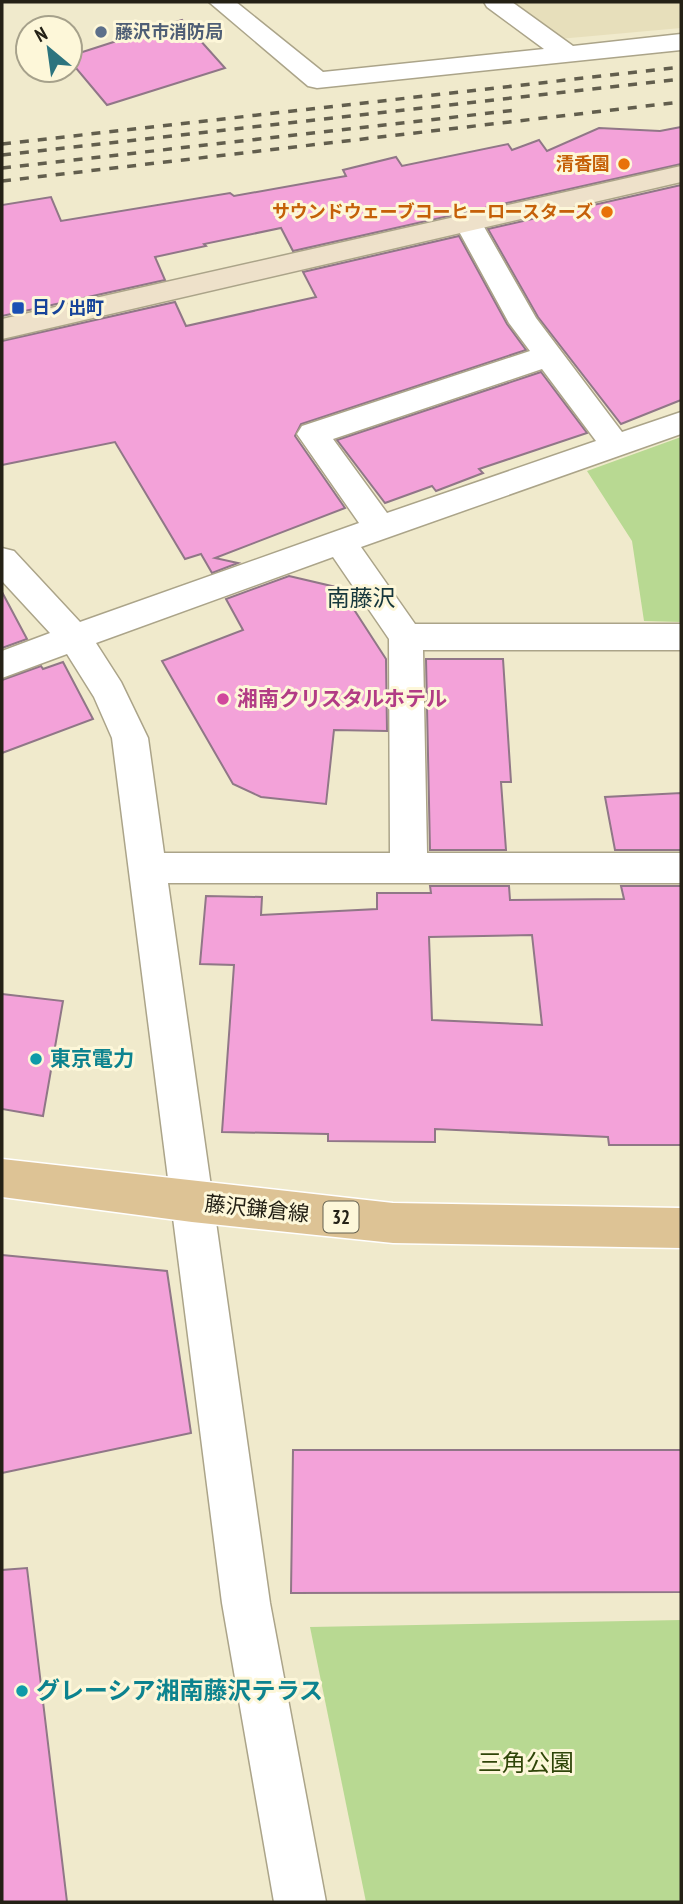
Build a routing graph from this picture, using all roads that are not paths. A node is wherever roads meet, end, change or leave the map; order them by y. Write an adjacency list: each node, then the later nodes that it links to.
1 (221, 2): 4 (street)
2 (496, 2): 4 (street)
3 (681, 42): 4 (street)
4 (570, 55)
5 (681, 174): 6 (street)
6 (469, 224): 7 (street); 8 (street)
7 (2, 329)
8 (548, 356): 10 (street); 11 (street)
9 (681, 422): 10 (street)
10 (616, 446): 11 (street)
11 (381, 528): 12 (street)
12 (341, 543): 14 (street); 16 (street)
13 (2, 561): 16 (street)
14 (406, 637): 15 (street); 19 (street)
15 (681, 638)
16 (76, 639): 17 (street); 18 (street)
17 (2, 664)
18 (149, 867): 19 (street); 22 (street)
19 (409, 867): 20 (street)
20 (681, 868)
21 (2, 1178): 22 (main road, 藤沢鎌倉線 / 32)
22 (192, 1202): 23 (main road, 藤沢鎌倉線 / 32); 24 (street)
23 (681, 1228)
24 (300, 1902)

